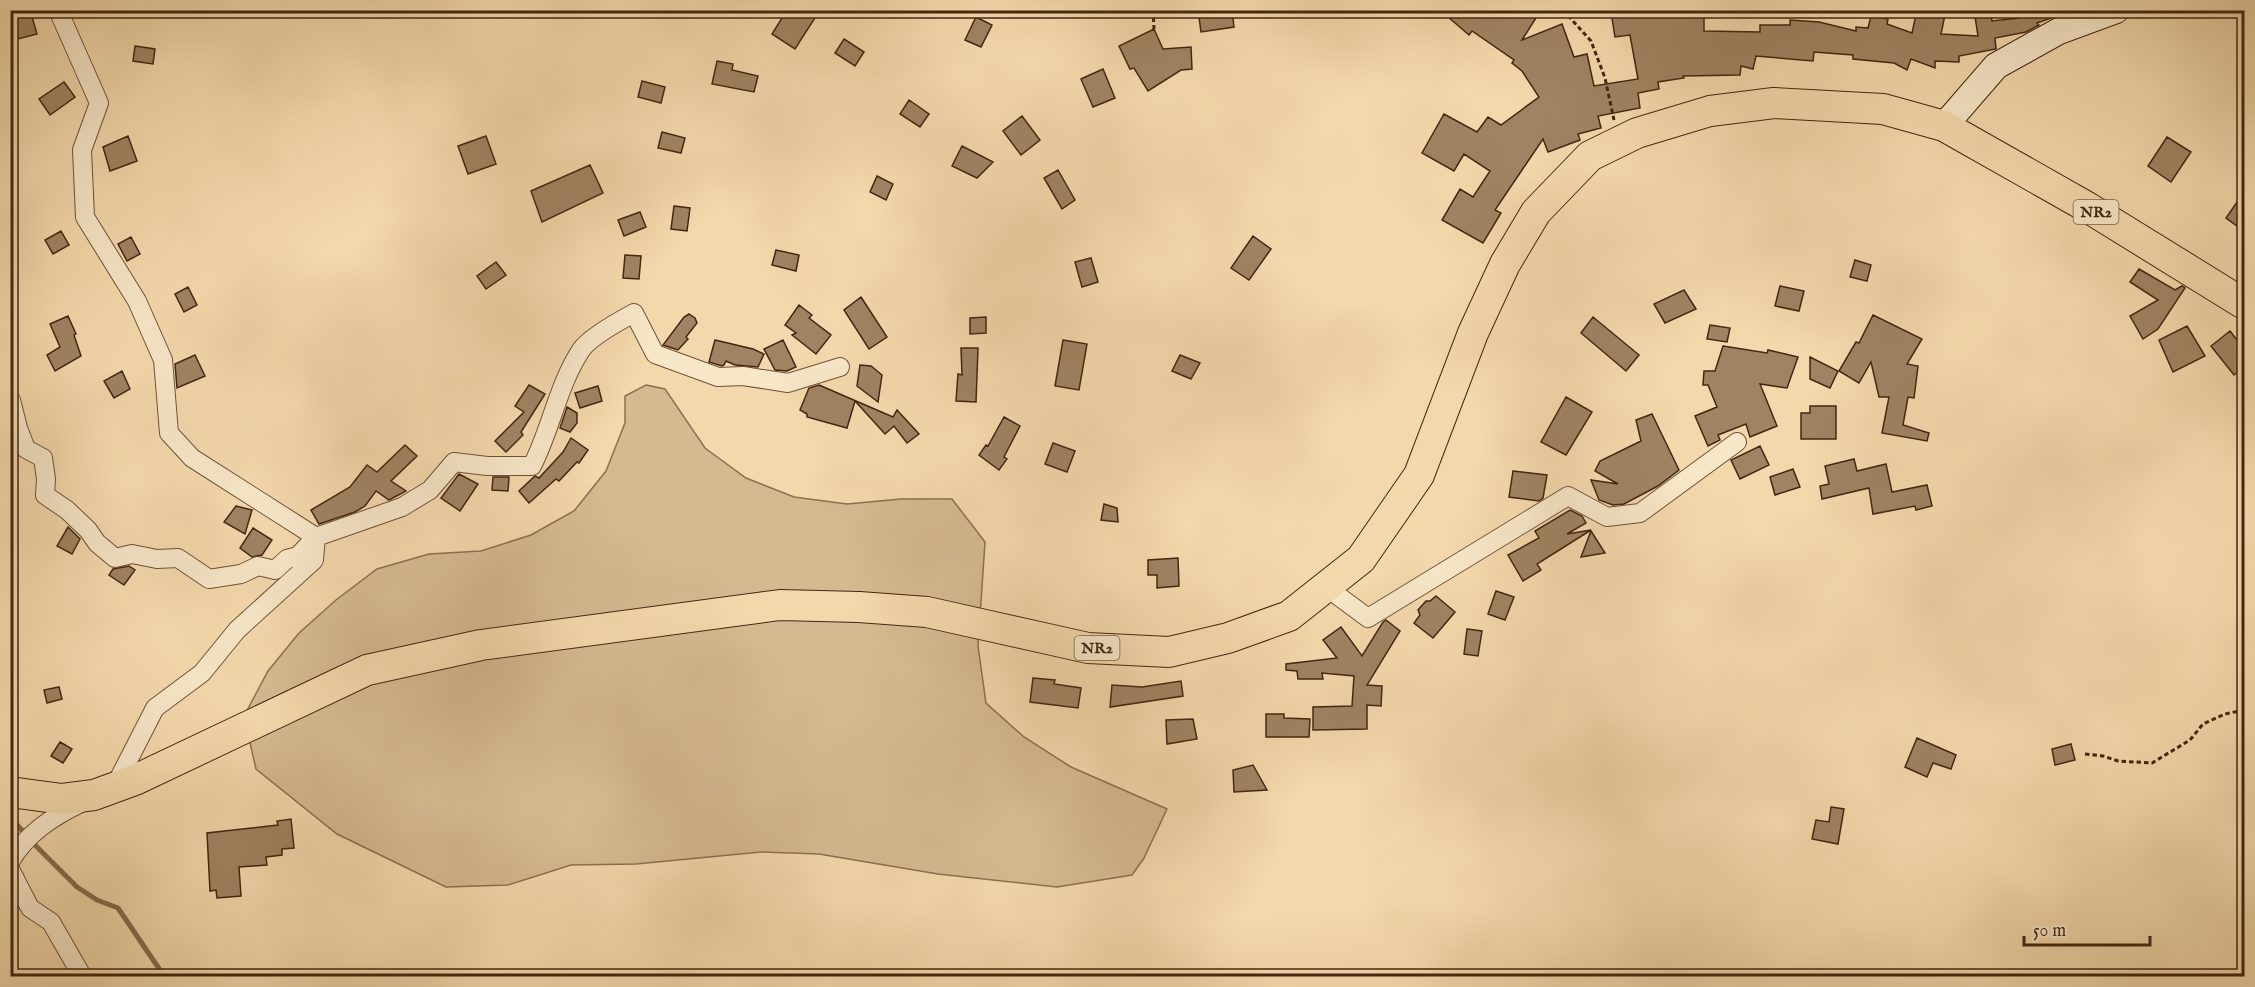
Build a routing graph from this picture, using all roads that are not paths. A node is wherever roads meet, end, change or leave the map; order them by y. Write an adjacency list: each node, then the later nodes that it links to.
1 (58, 10): 9 (street)
2 (2116, 10): 3 (main road)
3 (2089, 16): 4 (main road)
4 (1944, 126): 5 (highway, NR2); 10 (highway, NR2)
5 (2244, 304)
6 (840, 367): 9 (street)
7 (11, 400): 9 (street)
8 (1737, 442): 10 (street)
9 (316, 537): 11 (street)
10 (1326, 587): 11 (highway, NR2)
11 (114, 788): 12 (highway, NR2); 13 (street)
12 (10, 792)
13 (10, 862)
14 (10, 869): 15 (street)
15 (82, 976)

